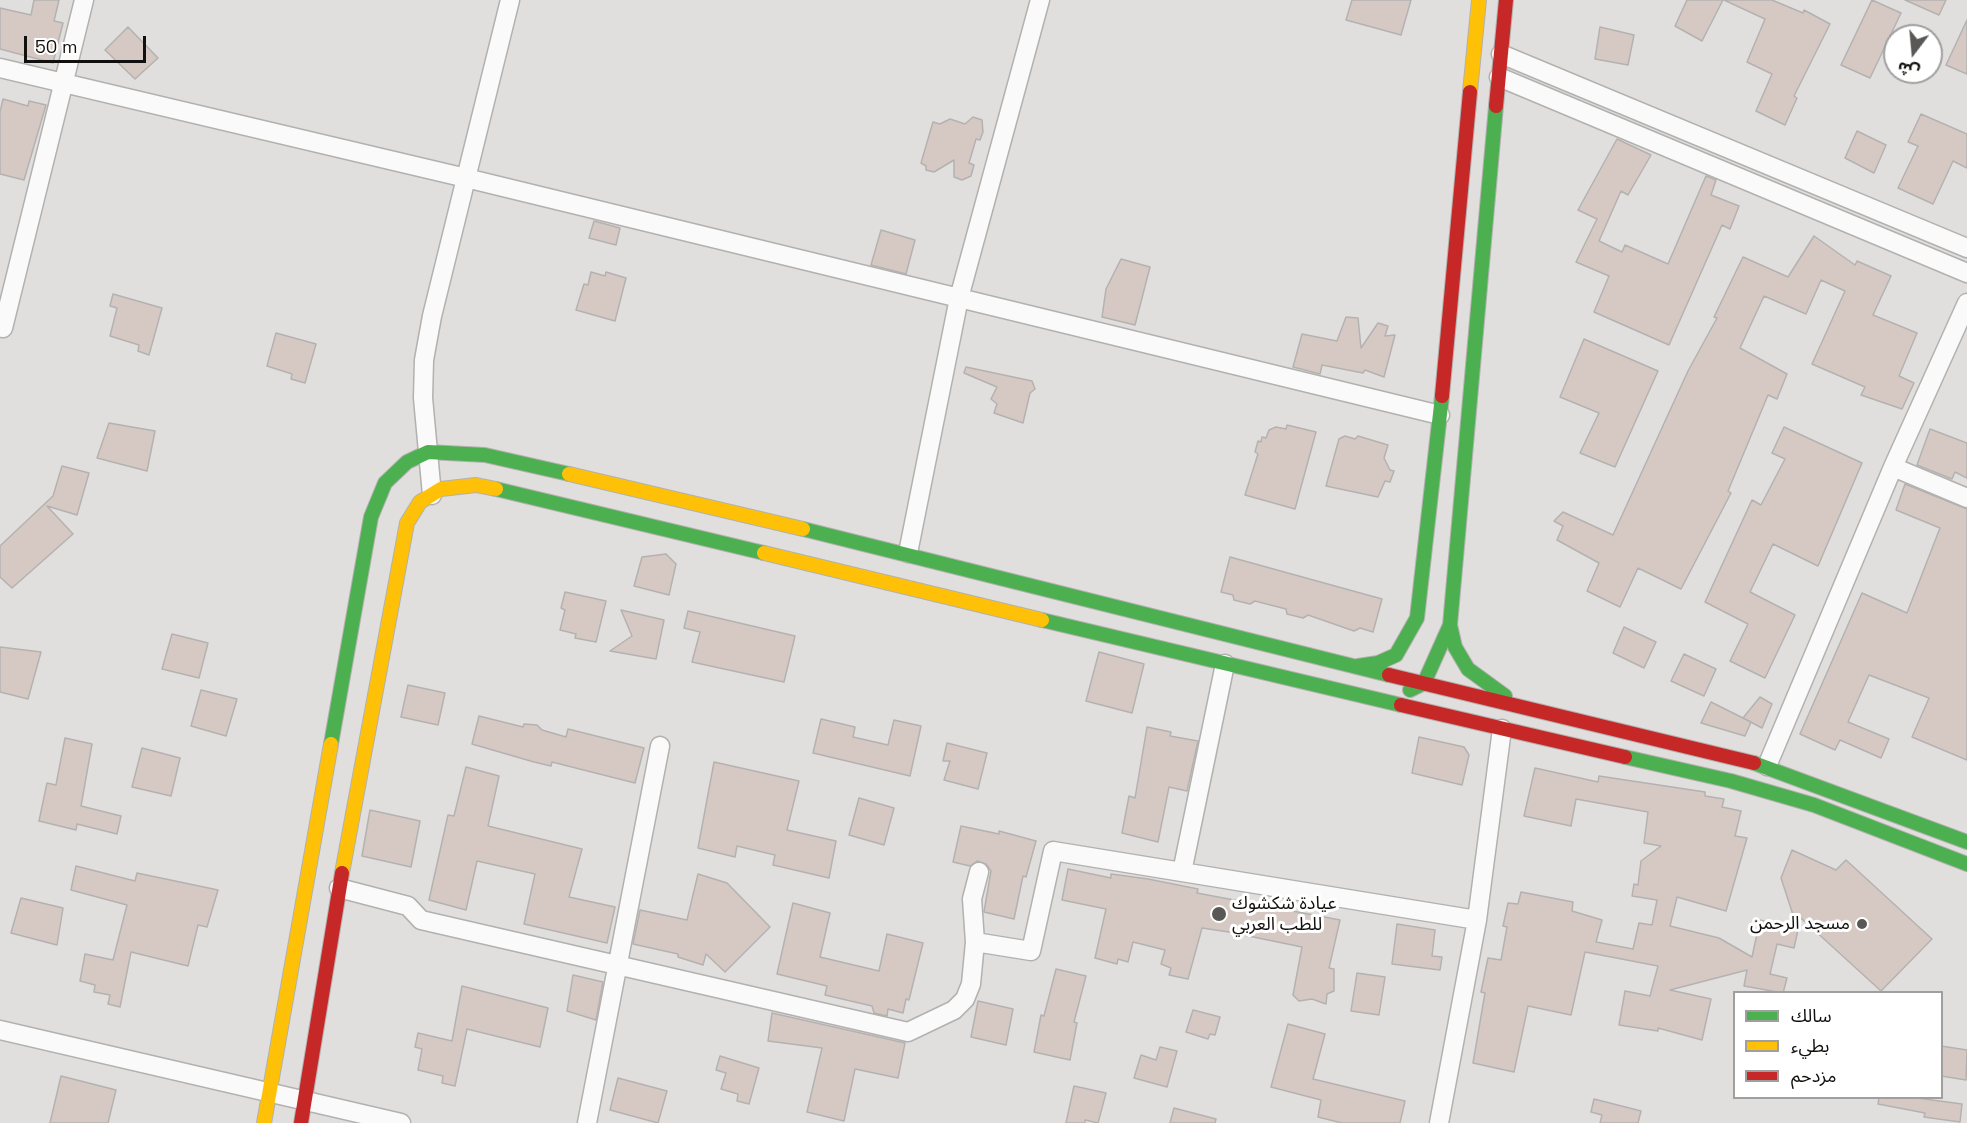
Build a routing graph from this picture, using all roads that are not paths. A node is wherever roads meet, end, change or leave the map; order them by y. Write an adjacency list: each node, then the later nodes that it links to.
1 (84, 0): 9 (street)
2 (510, 0): 10 (street)
3 (1041, 0): 13 (street)
4 (1479, 0): 16 (street)
5 (1506, 0): 6 (street)
6 (1501, 54): 8 (street); 11 (street)
7 (0, 68): 9 (street)
8 (1499, 77): 12 (street); 17 (street)
9 (63, 83): 10 (street); 15 (street)
10 (466, 178): 13 (street); 19 (street)
11 (1967, 248)
12 (1967, 273)
13 (959, 298): 18 (street); 23 (street)
14 (1967, 303): 20 (street)
15 (3, 328)
16 (1445, 358): 17 (street); 18 (street)
17 (1474, 361): 26 (street)
18 (1440, 415): 25 (street)
19 (428, 452): 21 (street); 23 (street); 45 (street)
20 (1893, 467): 22 (street); 35 (street)
21 (432, 495): 24 (street); 40 (street)
22 (1967, 498)
23 (908, 553): 24 (street)
24 (1085, 614): 27 (street); 28 (street)
25 (1417, 618): 28 (street); 29 (street)
26 (1450, 625): 29 (street); 31 (street)
27 (1225, 664): 30 (street); 39 (street)
28 (1355, 667): 29 (street)
29 (1424, 683): 30 (street); 31 (street); 32 (street)
30 (1388, 702): 32 (street)
31 (1518, 704): 35 (street)
32 (1444, 715): 33 (street)
33 (1502, 729): 37 (street); 41 (street)
34 (660, 746): 43 (street)
35 (1767, 766): 36 (street)
36 (1967, 842)
37 (1967, 864)
38 (979, 872): 42 (street)
39 (1182, 872): 41 (street); 42 (street)
40 (339, 888): 43 (street); 46 (street)
41 (1477, 920): 51 (street)
42 (975, 942): 43 (street)
43 (617, 967): 50 (street)
44 (0, 1030): 45 (street)
45 (269, 1092): 46 (street); 47 (street)
46 (304, 1100): 48 (street); 49 (street)
47 (264, 1123)
48 (301, 1123)
49 (402, 1123)
50 (587, 1123)
51 (1438, 1123)

